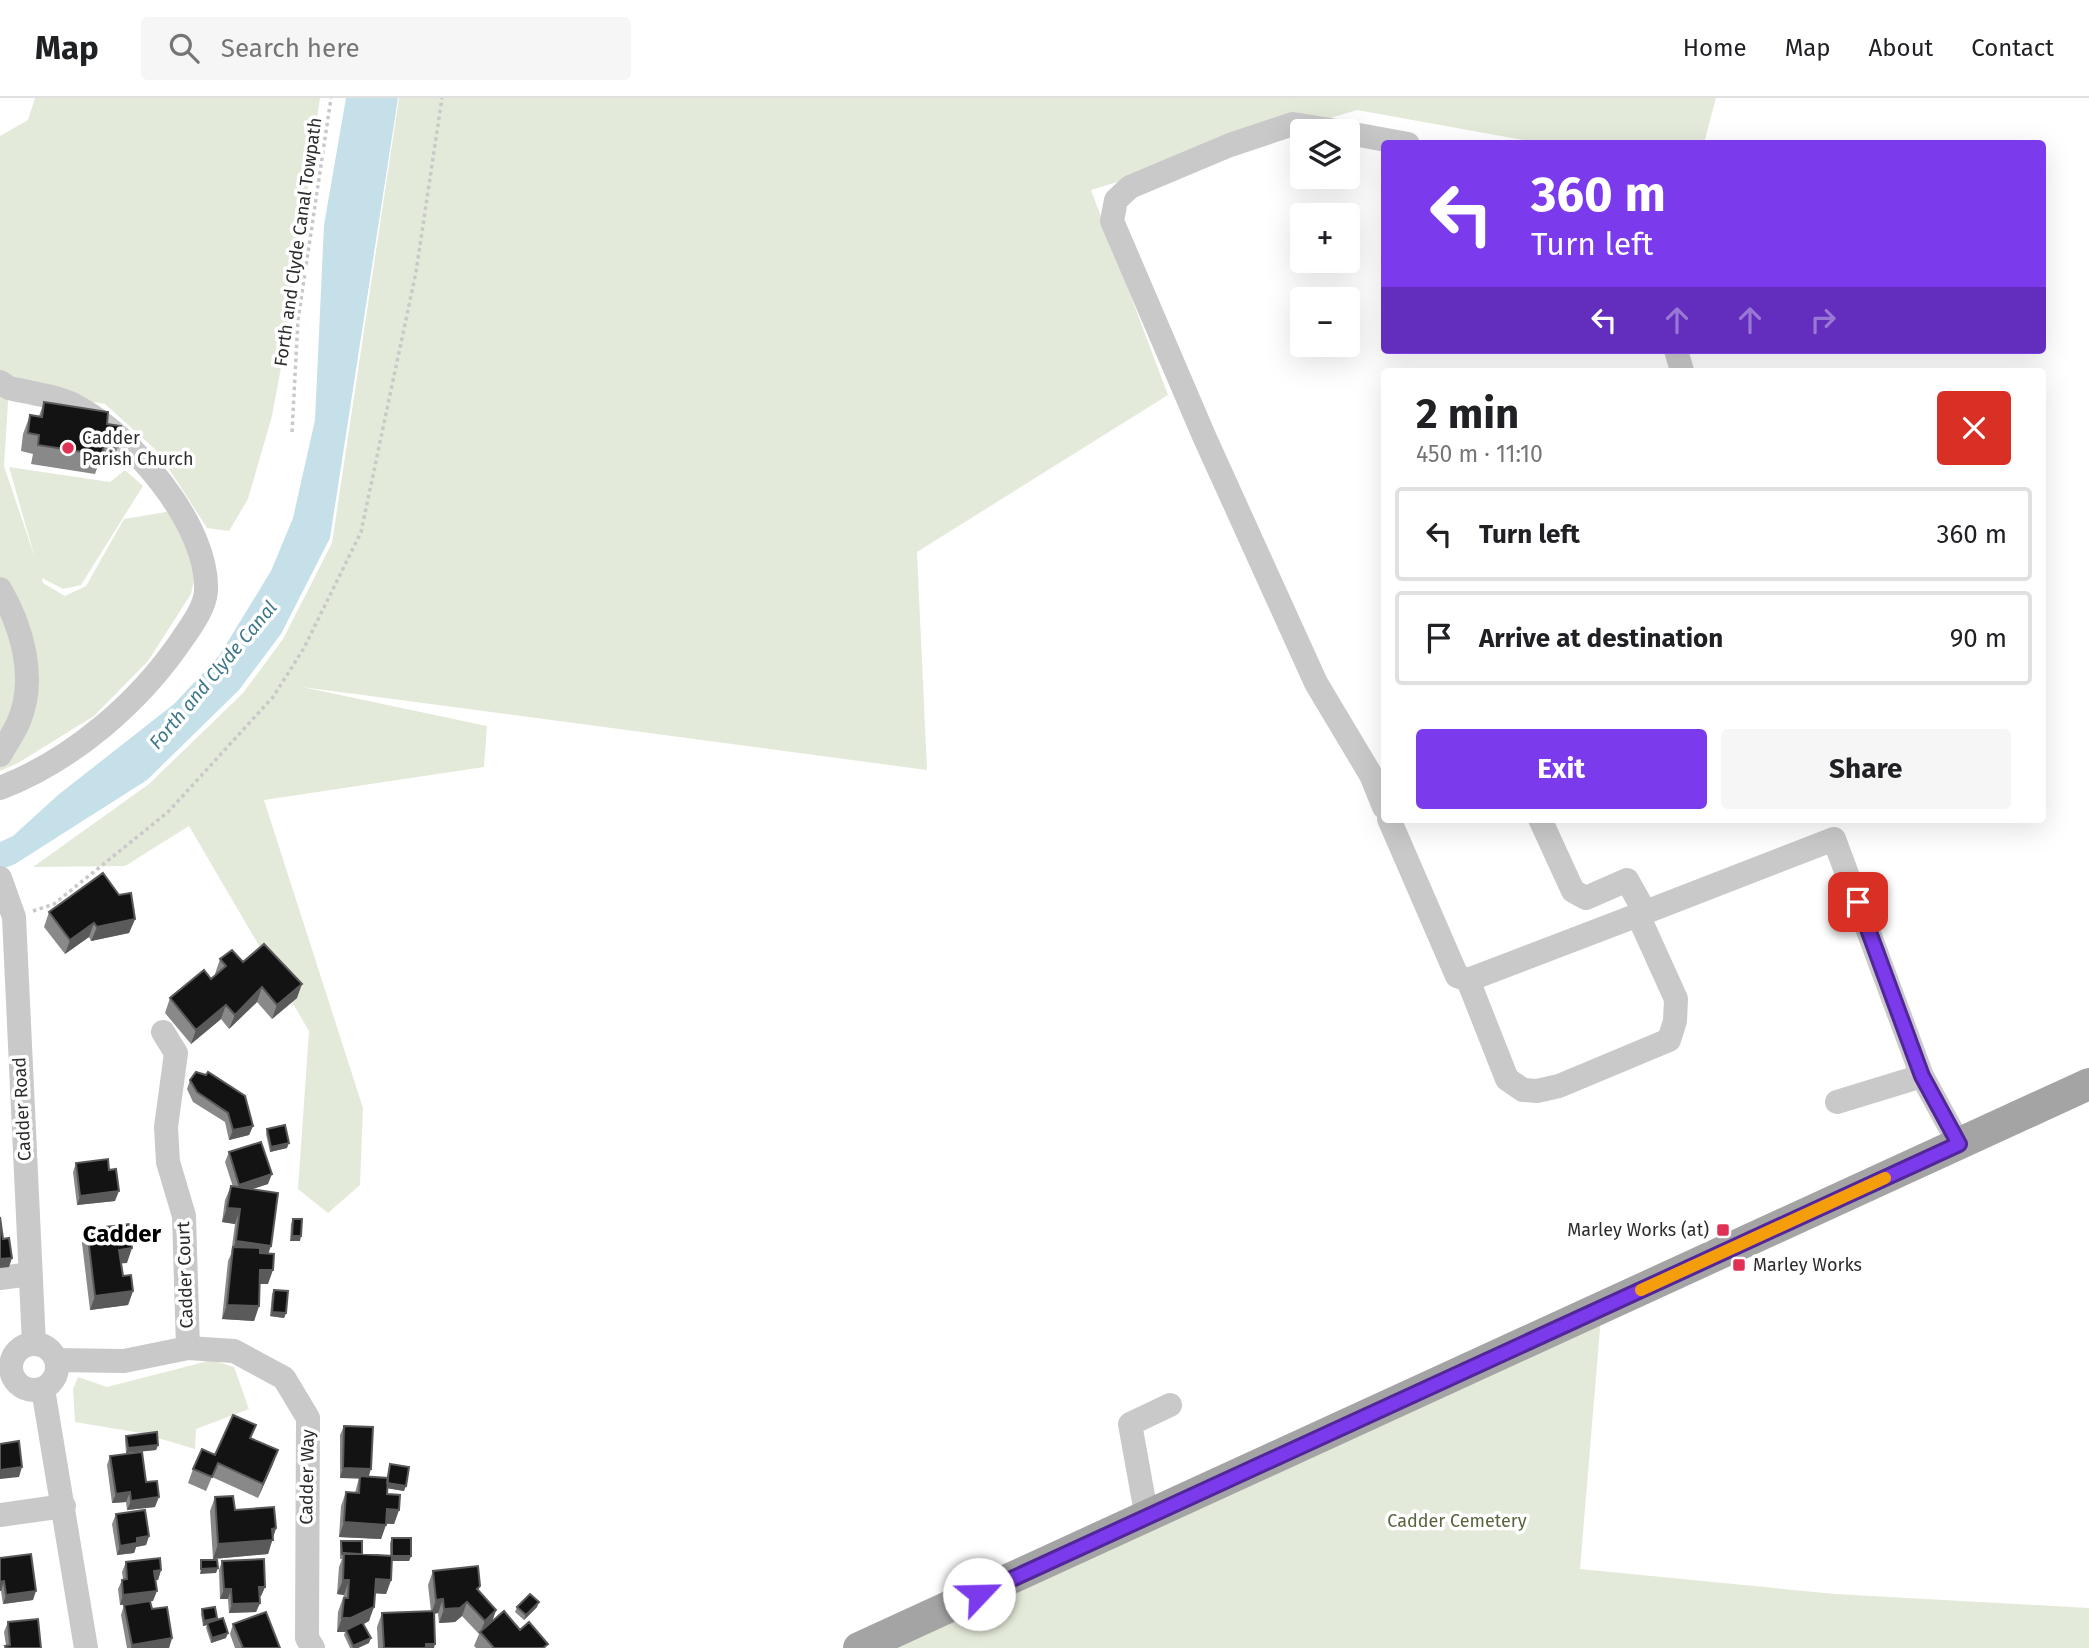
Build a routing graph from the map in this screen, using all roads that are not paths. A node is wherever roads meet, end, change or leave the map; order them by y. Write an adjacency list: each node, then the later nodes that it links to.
1 (1290, 125): 8 (street)
2 (1360, 135): 3 (street)
3 (1386, 140)
4 (0, 382): 7 (street)
5 (0, 589): 6 (street)
6 (0, 755)
7 (0, 788)
8 (1381, 800)
9 (1392, 823): 15 (street)
10 (1542, 823): 13 (street)
11 (1831, 829): 13 (street); 17 (street)
12 (2, 881): 14 (street, Cadder Road)
13 (1642, 914): 15 (street); 15 (street)
14 (9, 930): 21 (street, Cadder Road)
15 (1468, 980)
16 (163, 1032): 24 (street, Cadder Court)
17 (1922, 1076): 19 (street); 20 (street)
18 (2089, 1084): 20 (main road)
19 (1837, 1102)
20 (1959, 1144): 31 (main road)
21 (30, 1274): 22 (street); 23 (street, Cadder Road)
22 (0, 1278)
23 (34, 1343): 25 (street); 26 (street)
24 (188, 1348): 25 (street, Cadder Way); 33 (street, Cadder Way)
25 (57, 1360): 27 (street)
26 (6, 1379): 27 (street)
27 (43, 1388): 29 (street)
28 (1170, 1405): 31 (street)
29 (64, 1506): 30 (street); 32 (street)
30 (0, 1515)
31 (1147, 1518): 34 (main road)
32 (86, 1648)
33 (313, 1648)
34 (859, 1648)

